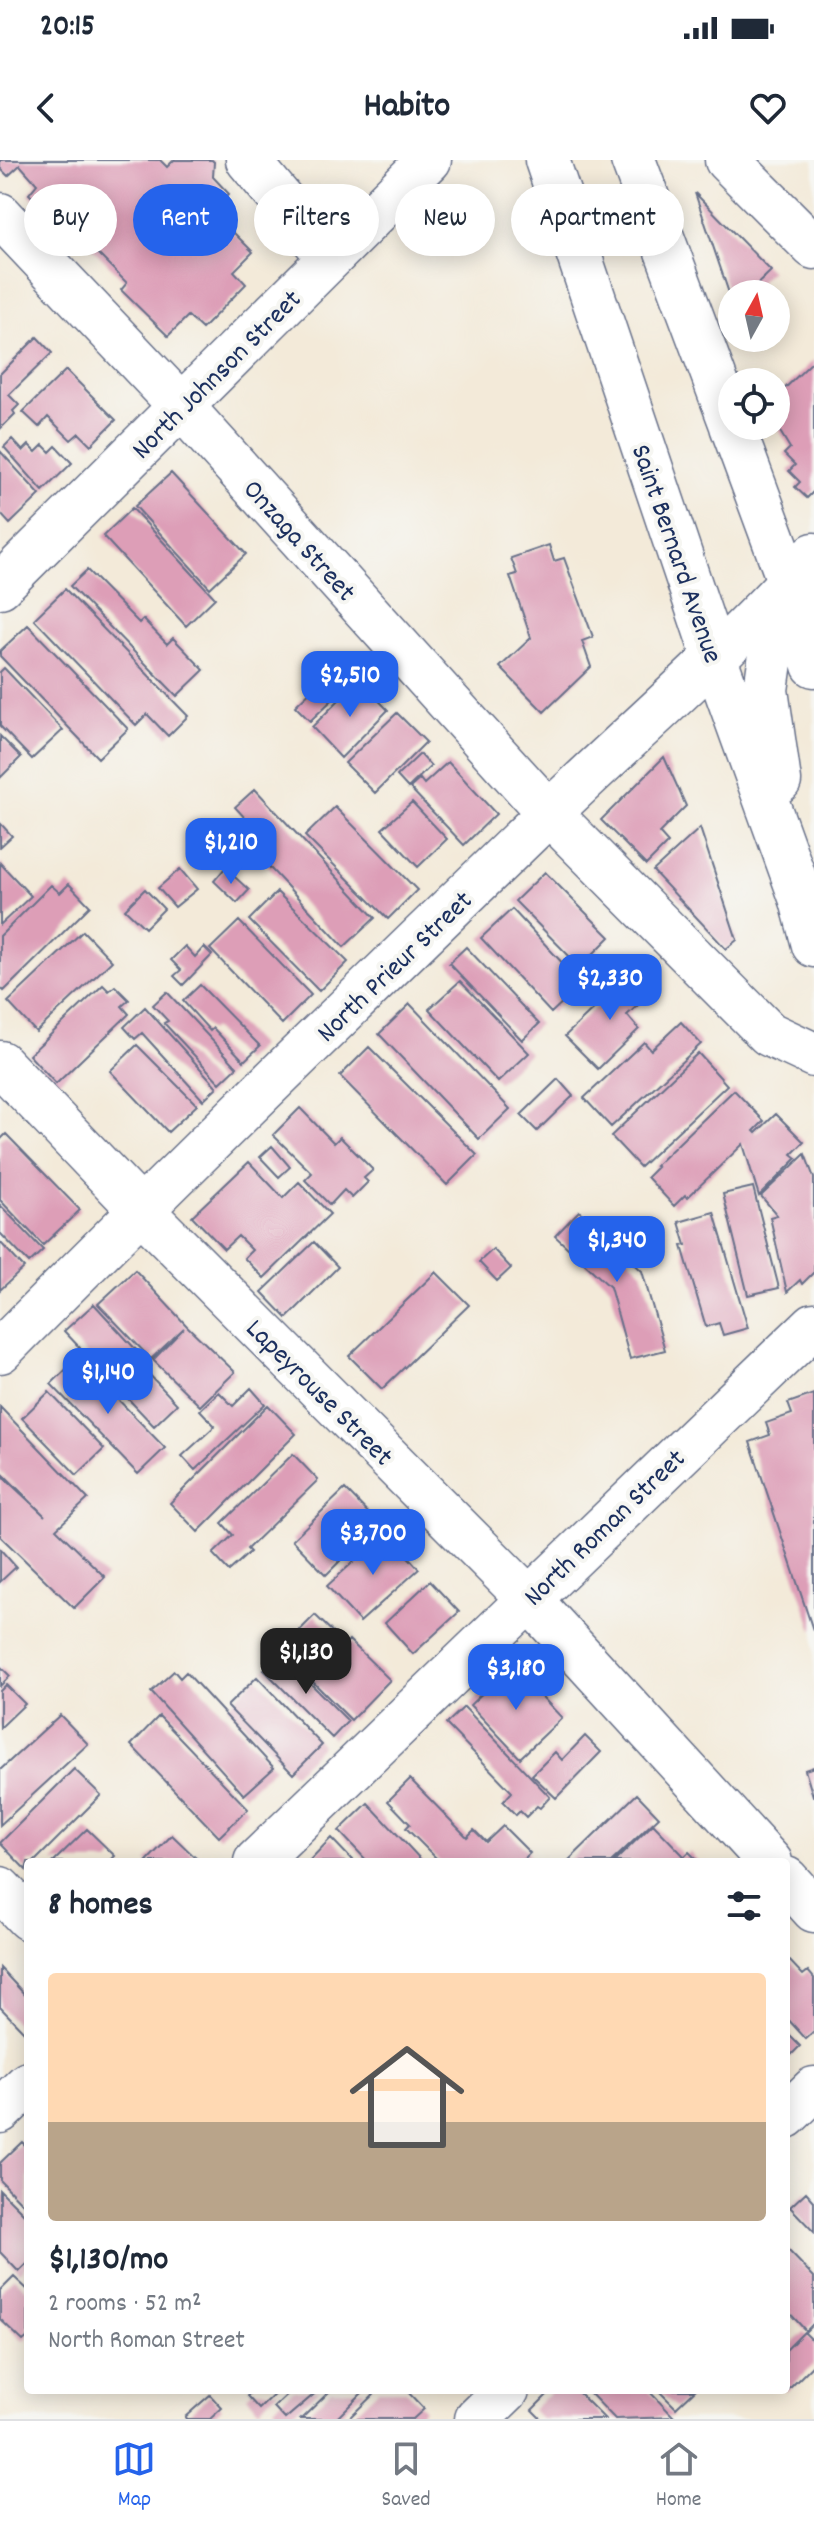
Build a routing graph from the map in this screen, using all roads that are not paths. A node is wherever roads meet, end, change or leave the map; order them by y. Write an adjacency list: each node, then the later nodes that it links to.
1 (248, 160): 8 (street)
2 (429, 160): 8 (street, North Johnson Street)
3 (547, 160): 14 (street, Saint Bernard Avenue)
4 (633, 160): 9 (street)
5 (727, 160): 7 (street)
6 (0, 215): 10 (street, Onzaga Street)
7 (814, 247)
8 (330, 258): 10 (street, North Johnson Street)
9 (718, 388)
10 (181, 406): 13 (street, North Johnson Street); 16 (street, Onzaga Street)
11 (739, 440): 12 (street)
12 (802, 569): 14 (street, North Prieur Street); 15 (street); 17 (street)
13 (0, 586)
14 (715, 659): 16 (street, North Prieur Street); 17 (street, Saint Bernard Avenue)
15 (814, 665)
16 (549, 813): 19 (street, Onzaga Street); 21 (street, North Prieur Street)
17 (802, 900): 18 (street, Saint Bernard Avenue)
18 (814, 945)
19 (814, 1055)
20 (0, 1063): 21 (street, Lapeyrouse Street)
21 (140, 1209): 23 (street, North Prieur Street); 24 (street, Lapeyrouse Street)
22 (814, 1325): 24 (street, North Roman Street)
23 (0, 1351)
24 (528, 1598): 25 (street, North Roman Street); 26 (street, Lapeyrouse Street)
25 (260, 1858)
26 (766, 1858)
27 (790, 1883): 29 (street)
28 (0, 1889): 30 (street)
29 (814, 1910)
30 (24, 1914)
31 (24, 2088): 33 (street)
32 (814, 2089): 34 (street)
33 (0, 2111)
34 (790, 2112)

